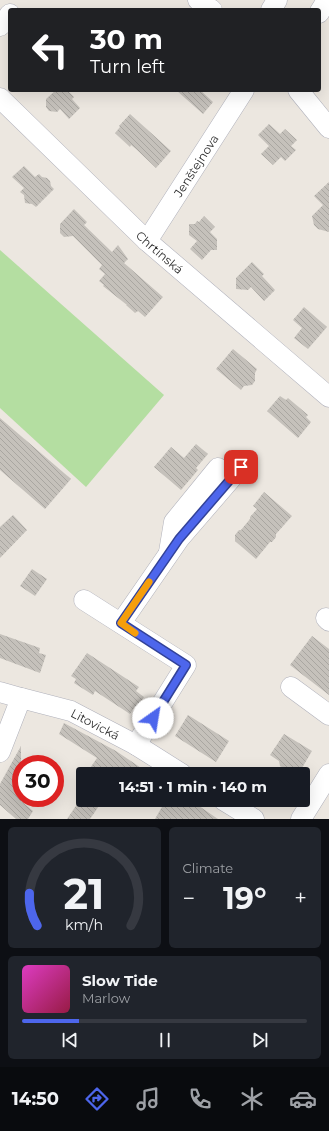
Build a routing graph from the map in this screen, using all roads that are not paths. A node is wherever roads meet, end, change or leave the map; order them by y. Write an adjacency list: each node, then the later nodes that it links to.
1 (21, 0): 4 (street)
2 (198, 0): 5 (street)
3 (327, 0): 6 (street)
4 (15, 8)
5 (209, 8)
6 (321, 10)
7 (8, 16): 8 (street)
8 (0, 26)
9 (243, 92): 13 (street, Jenštejnova)
10 (300, 92): 12 (street)
11 (0, 98): 13 (street, Chrtínská)
12 (329, 128)
13 (146, 241): 14 (street, Chrtínská)
14 (329, 397)
15 (241, 467): 17 (street)
16 (218, 468): 17 (street)
17 (169, 554): 19 (street)
18 (84, 600): 19 (street)
19 (121, 623): 24 (street)
20 (291, 687): 23 (street)
21 (0, 692): 22 (street, Litovická)
22 (21, 698): 24 (street, Litovická); 25 (street)
23 (329, 715)
24 (136, 745): 26 (street, Litovická)
25 (0, 753)
26 (171, 767)
27 (329, 774): 30 (street)
28 (234, 807): 29 (street)
29 (254, 819)
30 (301, 819)

